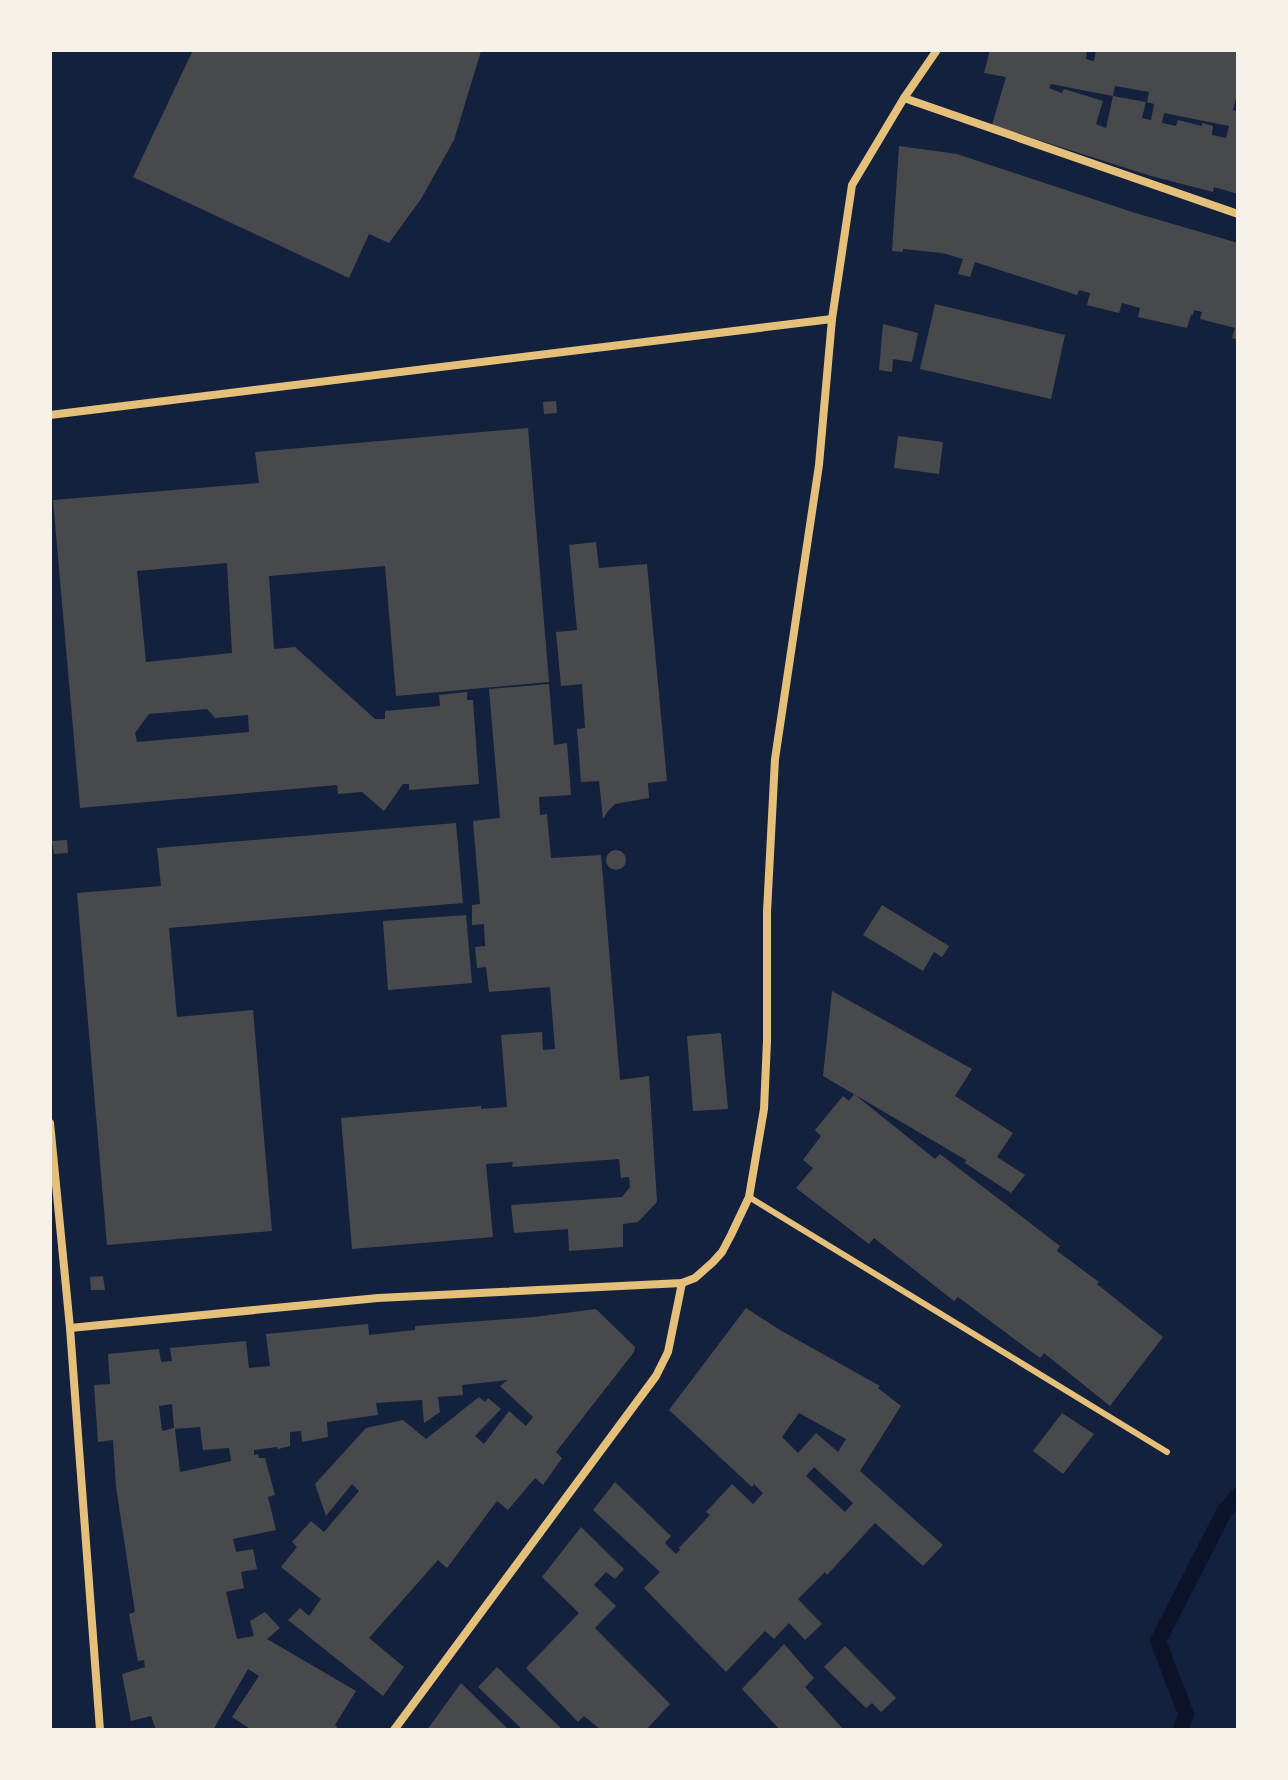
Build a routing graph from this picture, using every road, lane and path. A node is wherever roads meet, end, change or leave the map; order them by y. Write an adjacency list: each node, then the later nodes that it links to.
1 (937, 50): 2 (street)
2 (904, 98): 3 (street); 4 (street)
3 (1238, 214)
4 (832, 319): 5 (street); 7 (street)
5 (50, 415)
6 (50, 1123): 9 (street)
7 (749, 1197): 8 (street); 10 (lane)
8 (682, 1283): 9 (street); 12 (street)
9 (70, 1328): 11 (street)
10 (1167, 1452)
11 (100, 1730)
12 (394, 1730)

